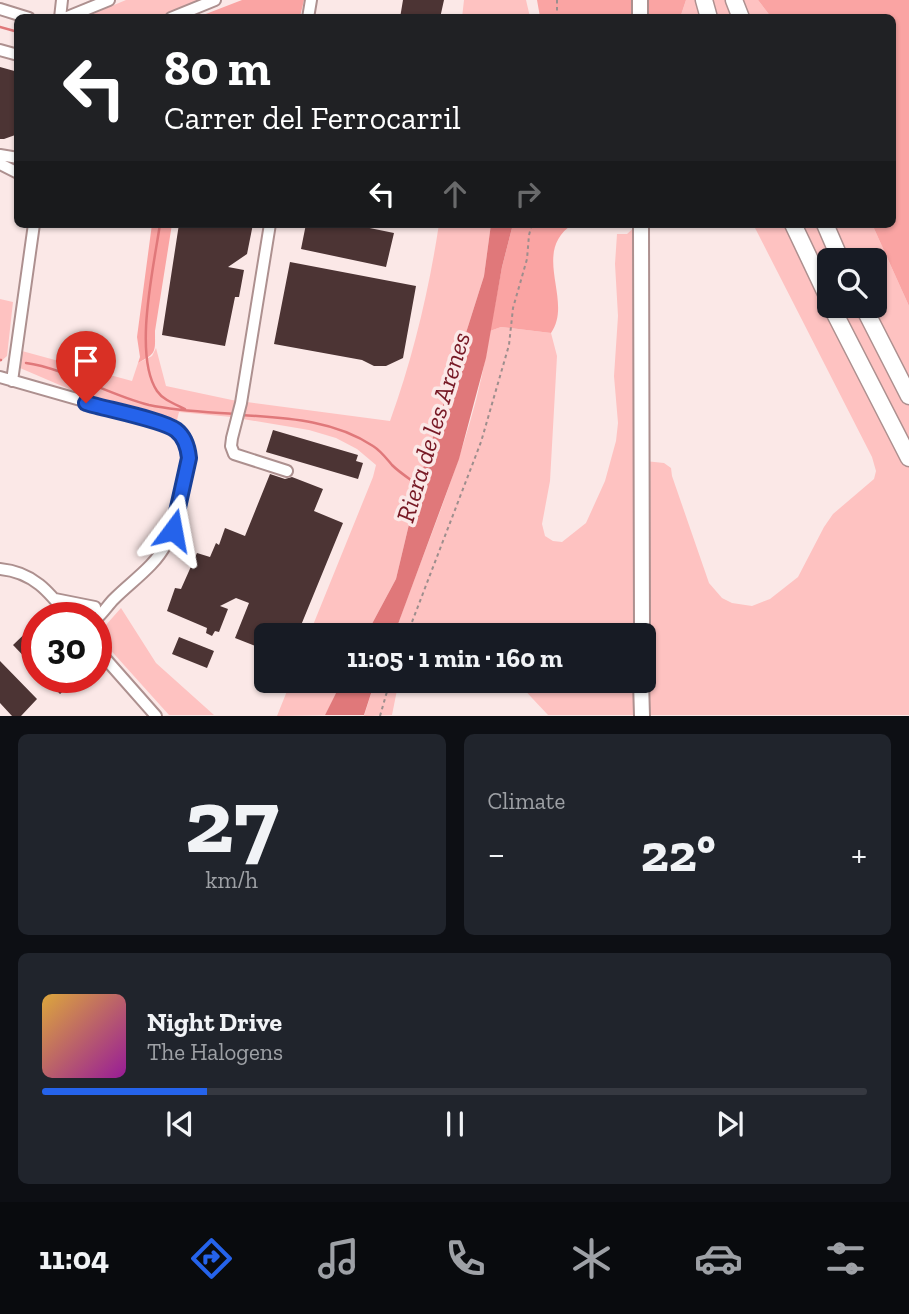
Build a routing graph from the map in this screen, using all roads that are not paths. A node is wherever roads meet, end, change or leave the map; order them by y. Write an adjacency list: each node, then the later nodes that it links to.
1 (109, 0): 3 (street)
2 (215, 0): 4 (street)
3 (73, 14)
4 (181, 14)
5 (33, 228): 15 (street)
6 (269, 228): 18 (street)
7 (641, 228): 24 (main road)
8 (795, 228): 11 (highway)
9 (827, 228): 10 (highway)
10 (835, 248)
11 (817, 276)
12 (837, 318): 17 (highway)
13 (869, 318): 16 (highway)
14 (0, 377): 15 (street)
15 (12, 381): 23 (street)
16 (909, 396)
17 (909, 458)
18 (287, 471)
19 (0, 569): 20 (street)
20 (55, 599): 21 (street); 22 (street)
21 (57, 602)
22 (62, 602)
23 (111, 602)
24 (642, 623)
25 (112, 666): 27 (street)
26 (641, 693): 28 (main road)
27 (156, 716)
28 (642, 716)

